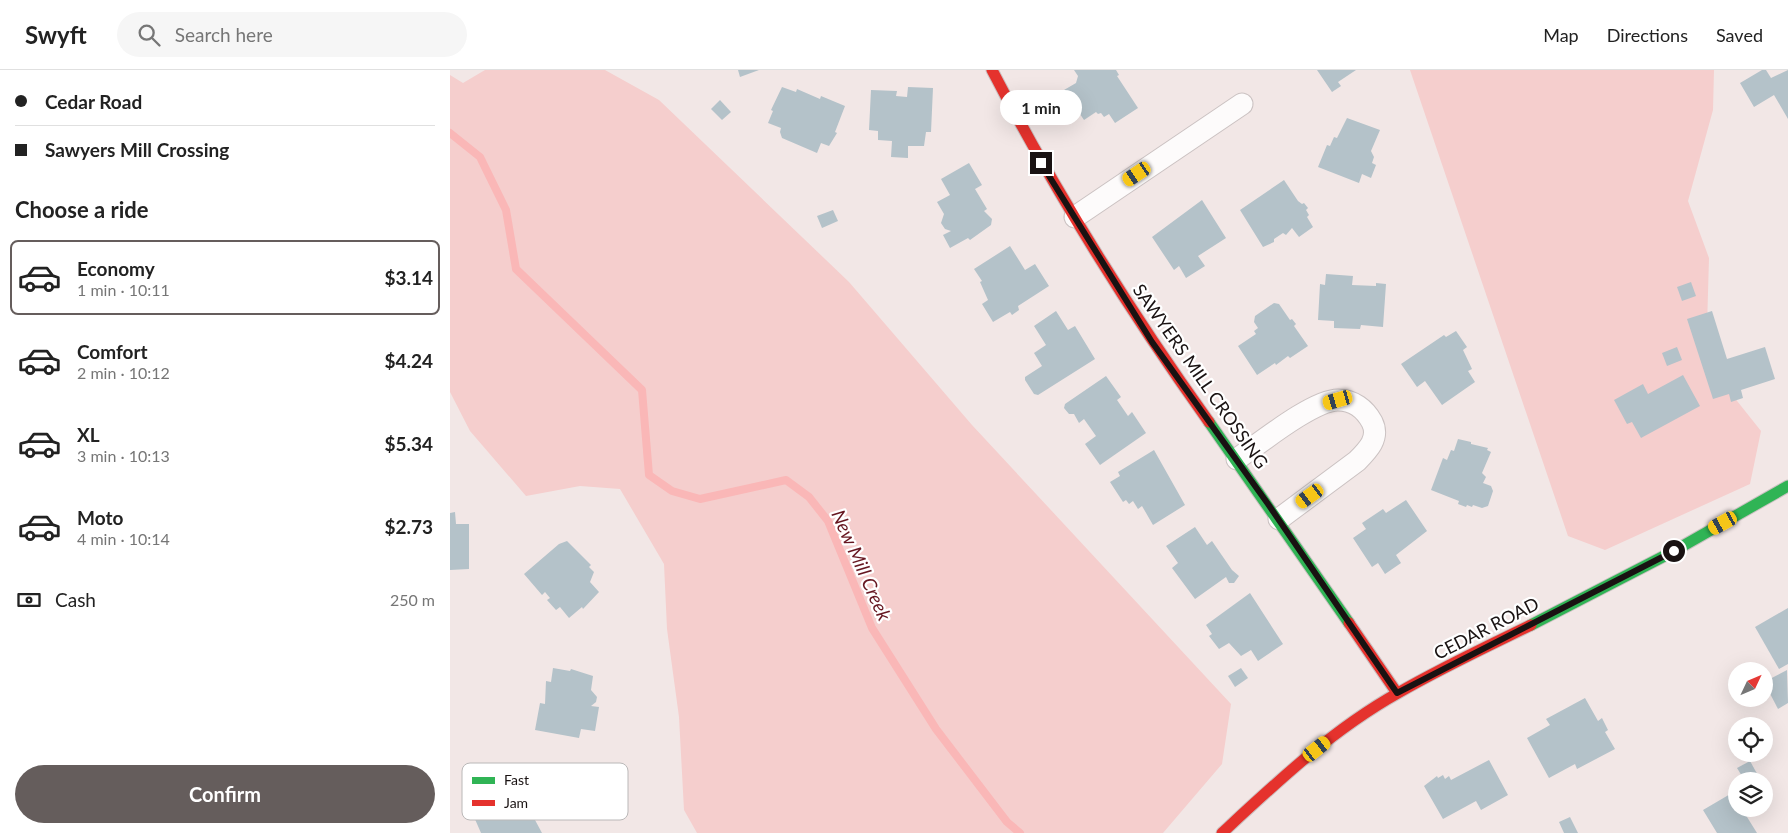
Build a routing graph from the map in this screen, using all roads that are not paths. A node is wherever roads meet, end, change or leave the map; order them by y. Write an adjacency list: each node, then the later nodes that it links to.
1 (992, 70): 3 (street, SAWYERS MILL CROSSING)
2 (1242, 104): 3 (street)
3 (1075, 217): 4 (street, SAWYERS MILL CROSSING)
4 (1237, 459): 6 (street, SAWYERS MILL CROSSING); 6 (street)
5 (1788, 486): 7 (street, CEDAR ROAD)
6 (1279, 519): 7 (street, SAWYERS MILL CROSSING)
7 (1397, 693): 8 (street, CEDAR ROAD)
8 (1222, 833)

